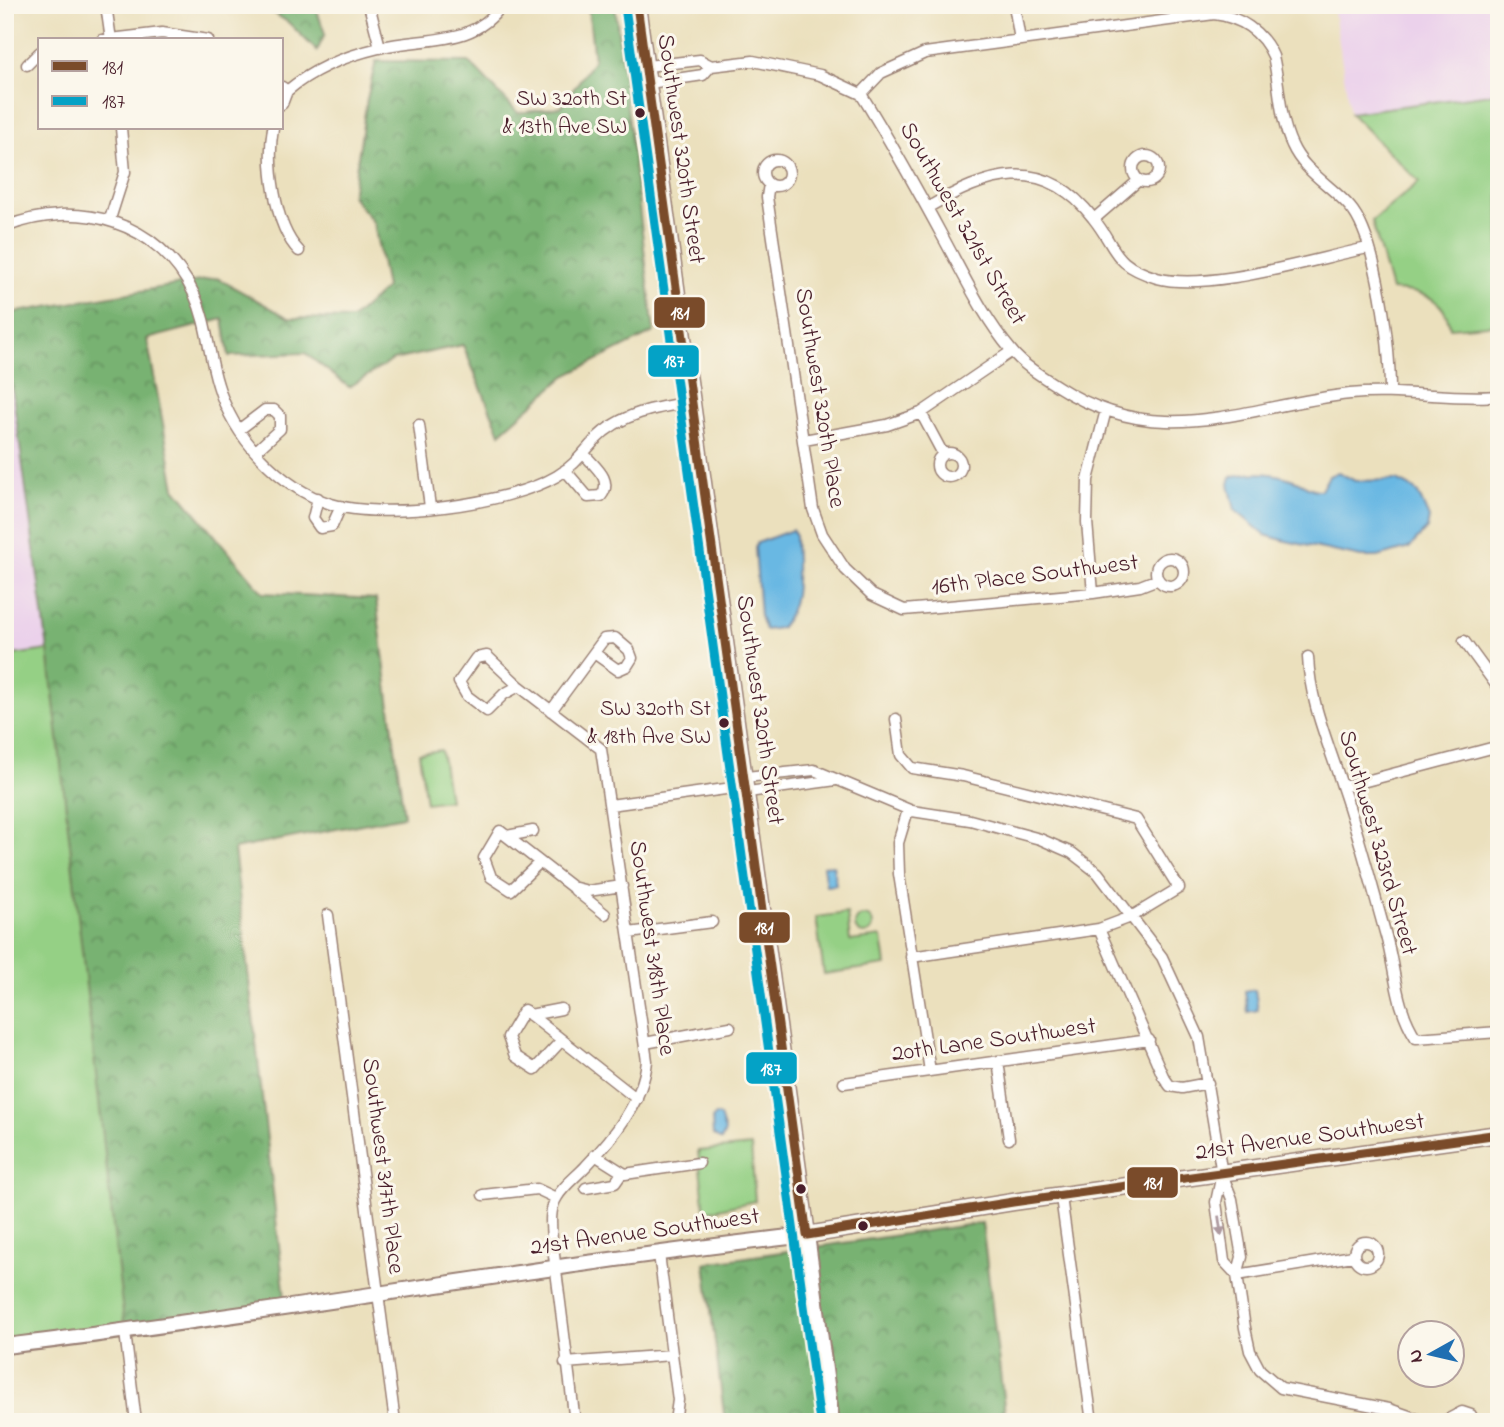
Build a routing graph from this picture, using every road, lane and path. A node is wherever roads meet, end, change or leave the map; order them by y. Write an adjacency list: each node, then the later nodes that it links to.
1 (106, 5): 6 (street)
2 (369, 5): 10 (street)
3 (502, 5): 10 (street)
4 (637, 5): 13 (main road, Southwest 320th Street)
5 (1014, 5): 9 (street)
6 (108, 38)
7 (126, 38): 8 (street)
8 (197, 38)
9 (1020, 40): 17 (street); 26 (street)
10 (380, 47): 16 (street)
11 (38, 54): 12 (street)
12 (27, 65)
13 (647, 66): 14 (street); 15 (main road, Southwest 320th Street)
14 (711, 66): 15 (street); 17 (street)
15 (649, 83): 31 (main road, Southwest 320th Street)
16 (285, 89)
17 (861, 94): 22 (street, Southwest 321st Street)
18 (121, 130): 23 (street)
19 (273, 130): 27 (street)
20 (1139, 180): 24 (street)
21 (769, 184): 36 (street, Southwest 320th Place)
22 (928, 208): 24 (street); 28 (street, Southwest 321st Street)
23 (110, 219): 25 (street); 35 (street)
24 (1094, 219): 26 (street)
25 (5, 226)
26 (1368, 248): 29 (street)
27 (299, 251)
28 (1012, 351): 32 (street, Southwest 321st Street); 33 (street)
29 (1391, 392): 30 (street, Southwest 321st Street); 32 (street, Southwest 321st Street)
30 (1499, 396)
31 (692, 402): 38 (street); 56 (main road, Southwest 320th Street)
32 (1106, 410): 45 (street)
33 (921, 412): 36 (street); 39 (street)
34 (419, 425): 43 (street)
35 (240, 429): 37 (street); 37 (street)
36 (804, 440): 46 (street, Southwest 320th Place)
37 (256, 450): 41 (street)
38 (584, 454): 40 (street); 40 (street)
39 (943, 454)
40 (565, 470): 43 (street)
41 (318, 498): 42 (street); 42 (street)
42 (341, 506): 43 (street)
43 (430, 508)
44 (1158, 579): 45 (street, 16th Place Southwest)
45 (1093, 593): 46 (street, 16th Place Southwest)
46 (916, 611)
47 (1464, 641): 51 (street)
48 (594, 653): 52 (street)
49 (1308, 657): 57 (street, Southwest 323rd Street)
50 (519, 686): 50 (street, Southwest 318th Place); 52 (street, Southwest 318th Place)
51 (1499, 689)
52 (551, 711): 58 (street, Southwest 318th Place)
53 (896, 719): 67 (street)
54 (1499, 746): 57 (street)
55 (836, 780): 56 (street); 56 (street); 59 (street)
56 (747, 785): 58 (street); 94 (main road, Southwest 320th Street)
57 (1343, 787): 75 (street, Southwest 323rd Street)
58 (610, 805): 63 (street, Southwest 318th Place)
59 (908, 810): 67 (street); 71 (street)
60 (533, 831): 61 (street)
61 (507, 836): 62 (street); 62 (street)
62 (540, 862): 64 (street)
63 (622, 886): 64 (street); 70 (street, Southwest 318th Place)
64 (572, 887): 65 (street)
65 (605, 914)
66 (328, 915): 99 (street, Southwest 317th Place)
67 (1131, 917): 69 (street); 82 (street)
68 (712, 922): 70 (street)
69 (1099, 929): 71 (street); 77 (street)
70 (629, 933): 78 (street, Southwest 318th Place)
71 (911, 957): 80 (street)
72 (561, 1009): 73 (street)
73 (530, 1015): 76 (street); 76 (street)
74 (730, 1027): 78 (street)
75 (1499, 1032)
76 (562, 1040): 83 (street)
77 (1149, 1040): 79 (street, 20th Lane Southwest); 82 (street)
78 (645, 1043): 83 (street, Southwest 318th Place)
79 (998, 1061): 80 (street, 20th Lane Southwest); 85 (street)
80 (930, 1071): 81 (street, 20th Lane Southwest)
81 (844, 1083)
82 (1208, 1083): 89 (street)
83 (637, 1098): 86 (street, Southwest 318th Place)
84 (1499, 1134): 89 (main road, 21st Avenue Southwest)
85 (1009, 1139)
86 (595, 1156): 88 (street); 93 (street, Southwest 318th Place)
87 (699, 1163): 88 (street)
88 (622, 1173): 90 (street)
89 (1222, 1174): 92 (main road, 21st Avenue Southwest); 98 (street); 98 (street, one-way to 98)
90 (586, 1188)
91 (483, 1195): 93 (street)
92 (1061, 1197): 94 (main road, 21st Avenue Southwest); 109 (street)
93 (556, 1198): 97 (street)
94 (807, 1235): 95 (main road, 21st Avenue Southwest); 108 (main road, Southwest 320th Street)
95 (659, 1254): 97 (main road, 21st Avenue Southwest); 102 (street)
96 (1353, 1256): 98 (street)
97 (556, 1268): 99 (main road, 21st Avenue Southwest); 103 (street)
98 (1237, 1275): 110 (street)
99 (378, 1293): 100 (main road, 21st Avenue Southwest); 105 (street, Southwest 317th Place)
100 (125, 1332): 101 (main road, 21st Avenue Southwest); 104 (street)
101 (5, 1346)
102 (672, 1355): 103 (street); 107 (street)
103 (565, 1363): 106 (street)
104 (136, 1422)
105 (395, 1422)
106 (575, 1422)
107 (675, 1422)
108 (832, 1422)
109 (1092, 1422)
110 (1426, 1422)
111 (1443, 1422): 112 (street)
112 (1474, 1422)

